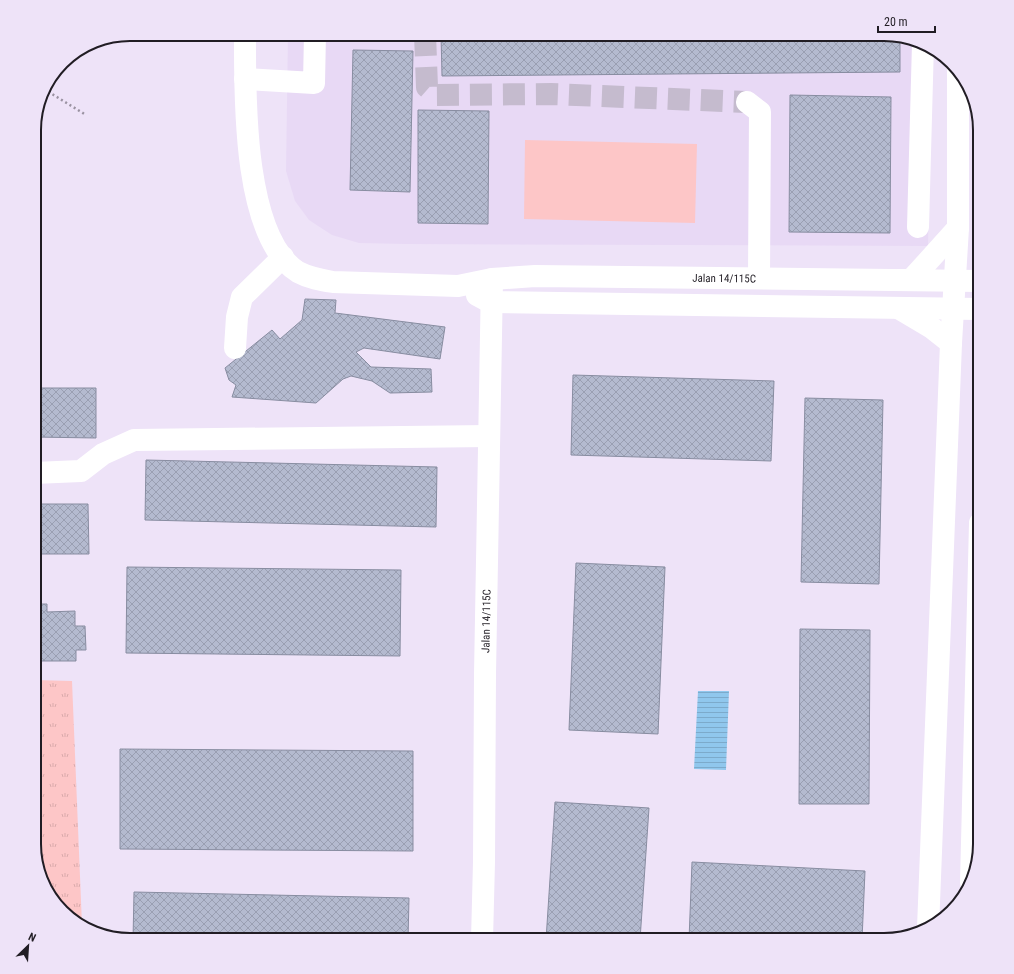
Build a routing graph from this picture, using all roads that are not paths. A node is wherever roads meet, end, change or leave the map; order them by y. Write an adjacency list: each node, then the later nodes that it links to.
1 (246, 41): 4 (street)
2 (315, 41): 4 (street)
3 (923, 50): 7 (street)
4 (245, 79): 9 (street)
5 (958, 81): 8 (street)
6 (747, 102): 10 (street)
7 (918, 227)
8 (958, 228): 12 (street); 13 (street)
9 (283, 257): 15 (street); 21 (street)
10 (759, 278): 11 (street, Jalan 14/115C); 12 (street, Jalan 14/115C)
11 (492, 279): 15 (street); 16 (street, Jalan 14/115C)
12 (893, 280): 13 (street, Jalan 14/115C)
13 (955, 281): 14 (street, Jalan 14/115C); 18 (street)
14 (973, 281)
15 (458, 286): 16 (street)
16 (490, 302): 17 (street); 22 (street, Jalan 14/115C)
17 (897, 308): 18 (street); 20 (street)
18 (952, 308): 19 (street); 20 (street)
19 (973, 309)
20 (951, 343): 26 (street)
21 (235, 348)
22 (489, 436): 23 (street); 27 (street, Jalan 14/115C)
23 (41, 473)
24 (973, 803): 25 (street)
25 (972, 857)
26 (928, 921)
27 (482, 933)

